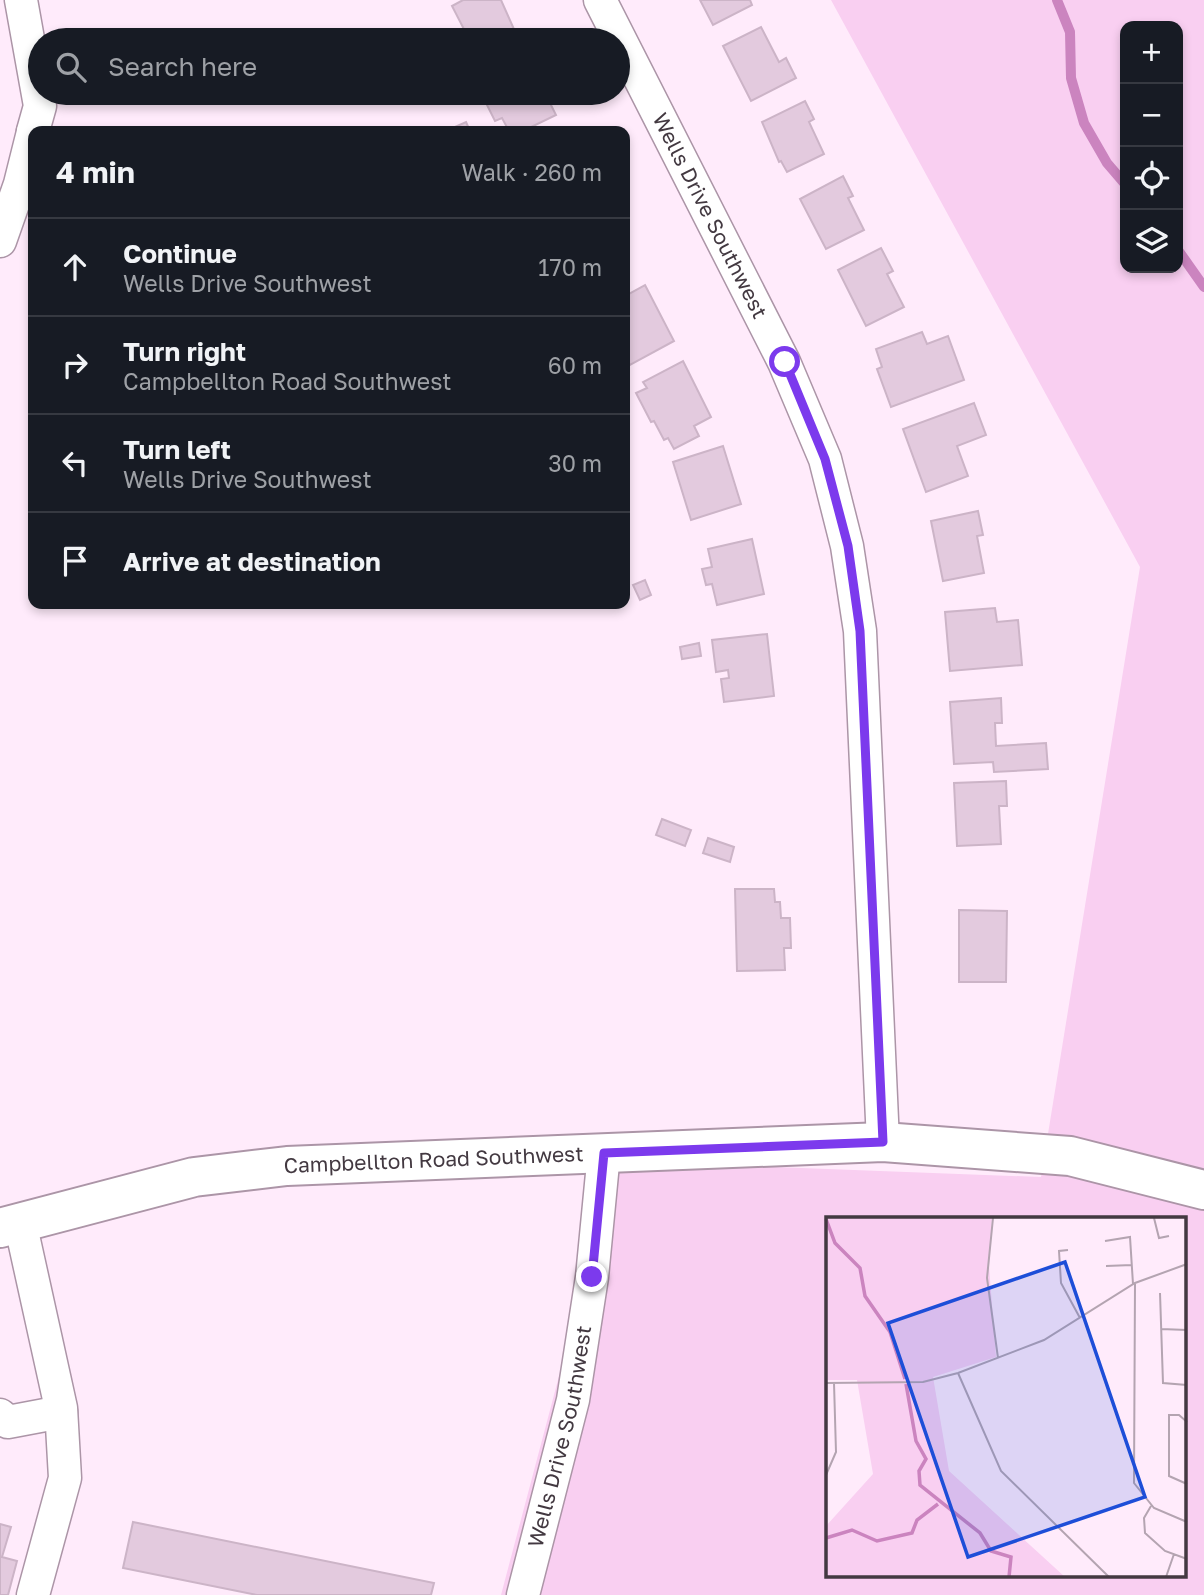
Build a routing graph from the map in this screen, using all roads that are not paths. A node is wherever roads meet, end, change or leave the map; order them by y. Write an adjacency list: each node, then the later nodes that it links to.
1 (21, 0): 4 (street)
2 (600, 0): 3 (street, Wells Drive Southwest)
3 (614, 28)
4 (28, 39)
5 (630, 59): 10 (street, Wells Drive Southwest)
6 (40, 105): 7 (street)
7 (35, 126)
8 (28, 152): 9 (street)
9 (0, 241)
10 (883, 1142): 11 (main road, Campbellton Road Southwest); 12 (main road, Campbellton Road Southwest)
11 (604, 1153): 13 (main road, Campbellton Road Southwest); 17 (street, Wells Drive Southwest)
12 (1204, 1190)
13 (10, 1225): 14 (street)
14 (61, 1412): 15 (street); 16 (street)
15 (3, 1424)
16 (33, 1595)
17 (523, 1595)

